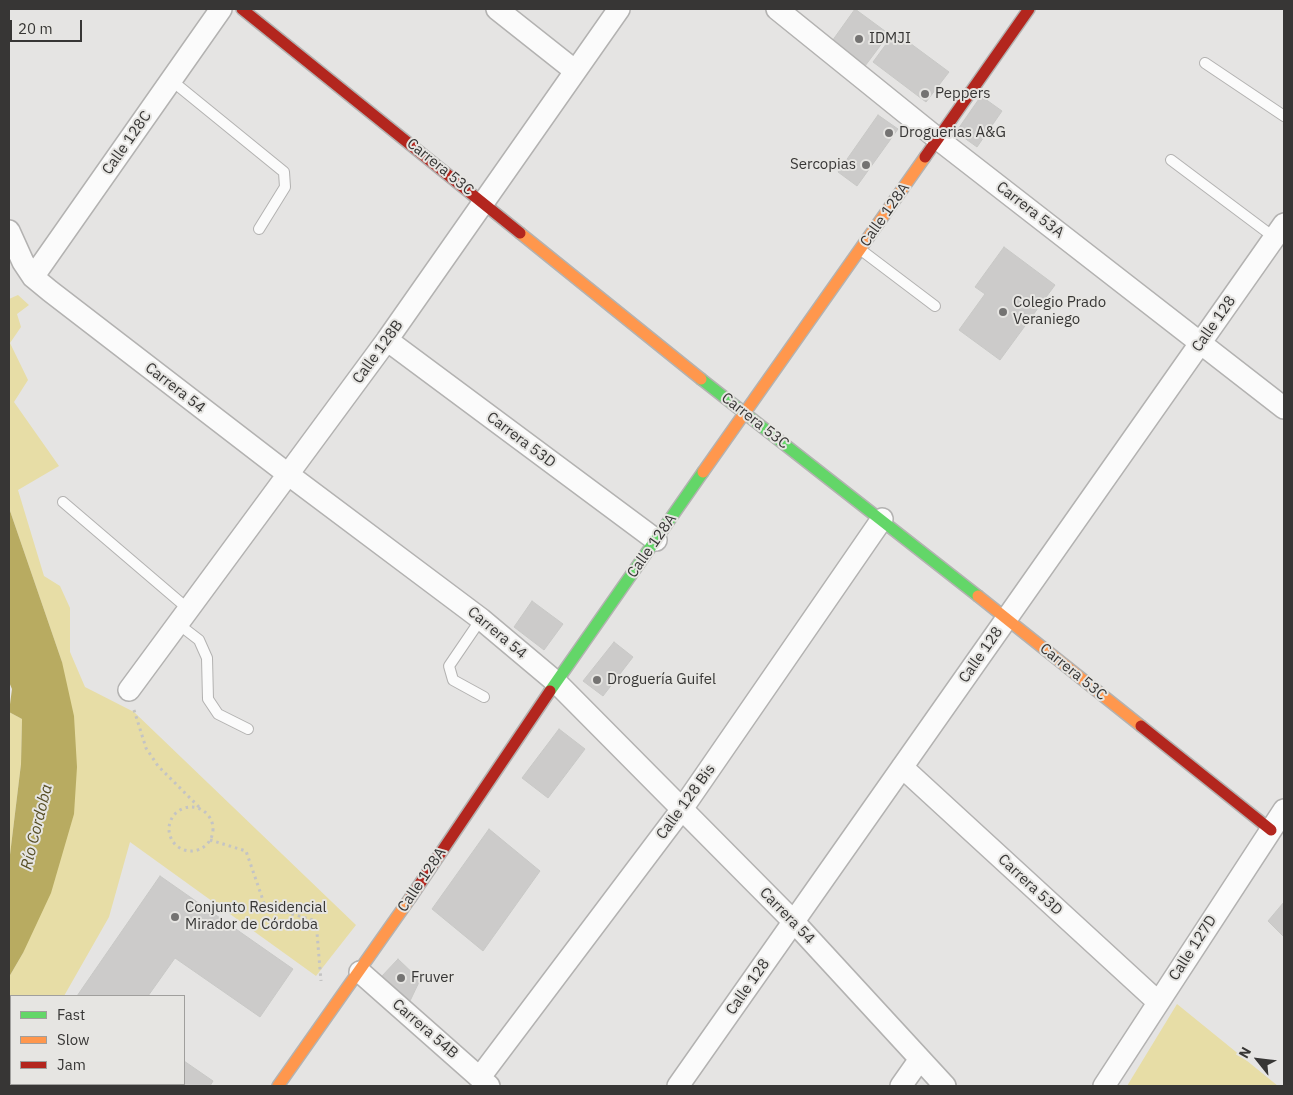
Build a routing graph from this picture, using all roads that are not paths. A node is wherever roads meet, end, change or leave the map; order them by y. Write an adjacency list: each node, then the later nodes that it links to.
1 (221, 9): 9 (street, Calle 128C)
2 (242, 9): 13 (street, Carrera 53C)
3 (497, 9): 8 (street)
4 (619, 9): 8 (street, Calle 128B)
5 (777, 9): 11 (street, Carrera 53A)
6 (1029, 9): 11 (street, Calle 128A)
7 (1205, 63): 10 (lane)
8 (574, 70): 13 (street, Calle 128B)
9 (171, 80): 14 (lane); 18 (street, Calle 128C)
10 (1284, 116)
11 (938, 139): 17 (street, Calle 128A); 21 (street, Carrera 53A)
12 (1171, 160): 16 (lane)
13 (484, 202): 20 (street, Calle 128B); 23 (street, Carrera 53C)
14 (259, 229)
15 (9, 231): 18 (street, Carrera 54)
16 (1279, 231): 21 (street, Calle 128)
17 (861, 250): 19 (lane); 23 (street, Calle 128A)
18 (33, 277): 24 (street, Carrera 54)
19 (935, 306)
20 (387, 340): 24 (street, Calle 128B); 27 (street, Carrera 53D)
21 (1201, 342): 22 (street, Carrera 53A); 30 (street, Calle 128)
22 (1284, 408)
23 (746, 414): 26 (street, Carrera 53C); 27 (street, Calle 128A)
24 (289, 475): 28 (street, Calle 128B); 29 (street, Carrera 54)
25 (63, 502): 28 (lane)
26 (882, 519): 30 (street, Carrera 53C); 36 (street, Calle 128 Bis)
27 (656, 540): 31 (street, Calle 128A)
28 (182, 616): 32 (street, Calle 128B); 34 (lane)
29 (481, 619): 31 (street, Carrera 54); 33 (lane)
30 (1006, 619): 35 (street, Calle 128); 38 (street, Carrera 53C)
31 (556, 682): 36 (street, Carrera 54); 40 (street, Calle 128A)
32 (129, 690)
33 (484, 697)
34 (248, 729)
35 (902, 768): 39 (street, Calle 128); 41 (street, Carrera 53D)
36 (682, 809): 39 (street, Carrera 54); 43 (street, Calle 128 Bis)
37 (1284, 810): 38 (street, Calle 127D)
38 (1271, 830): 41 (street, Calle 127D)
39 (794, 922): 42 (street, Carrera 54); 45 (street, Calle 128)
40 (360, 972): 43 (street, Carrera 54B); 44 (street, Calle 128A)
41 (1158, 1002): 48 (street, Calle 127D)
42 (920, 1059): 46 (street); 47 (street, Carrera 54)
43 (484, 1082)
44 (278, 1086)
45 (678, 1086)
46 (901, 1086)
47 (945, 1086)
48 (1104, 1086)

